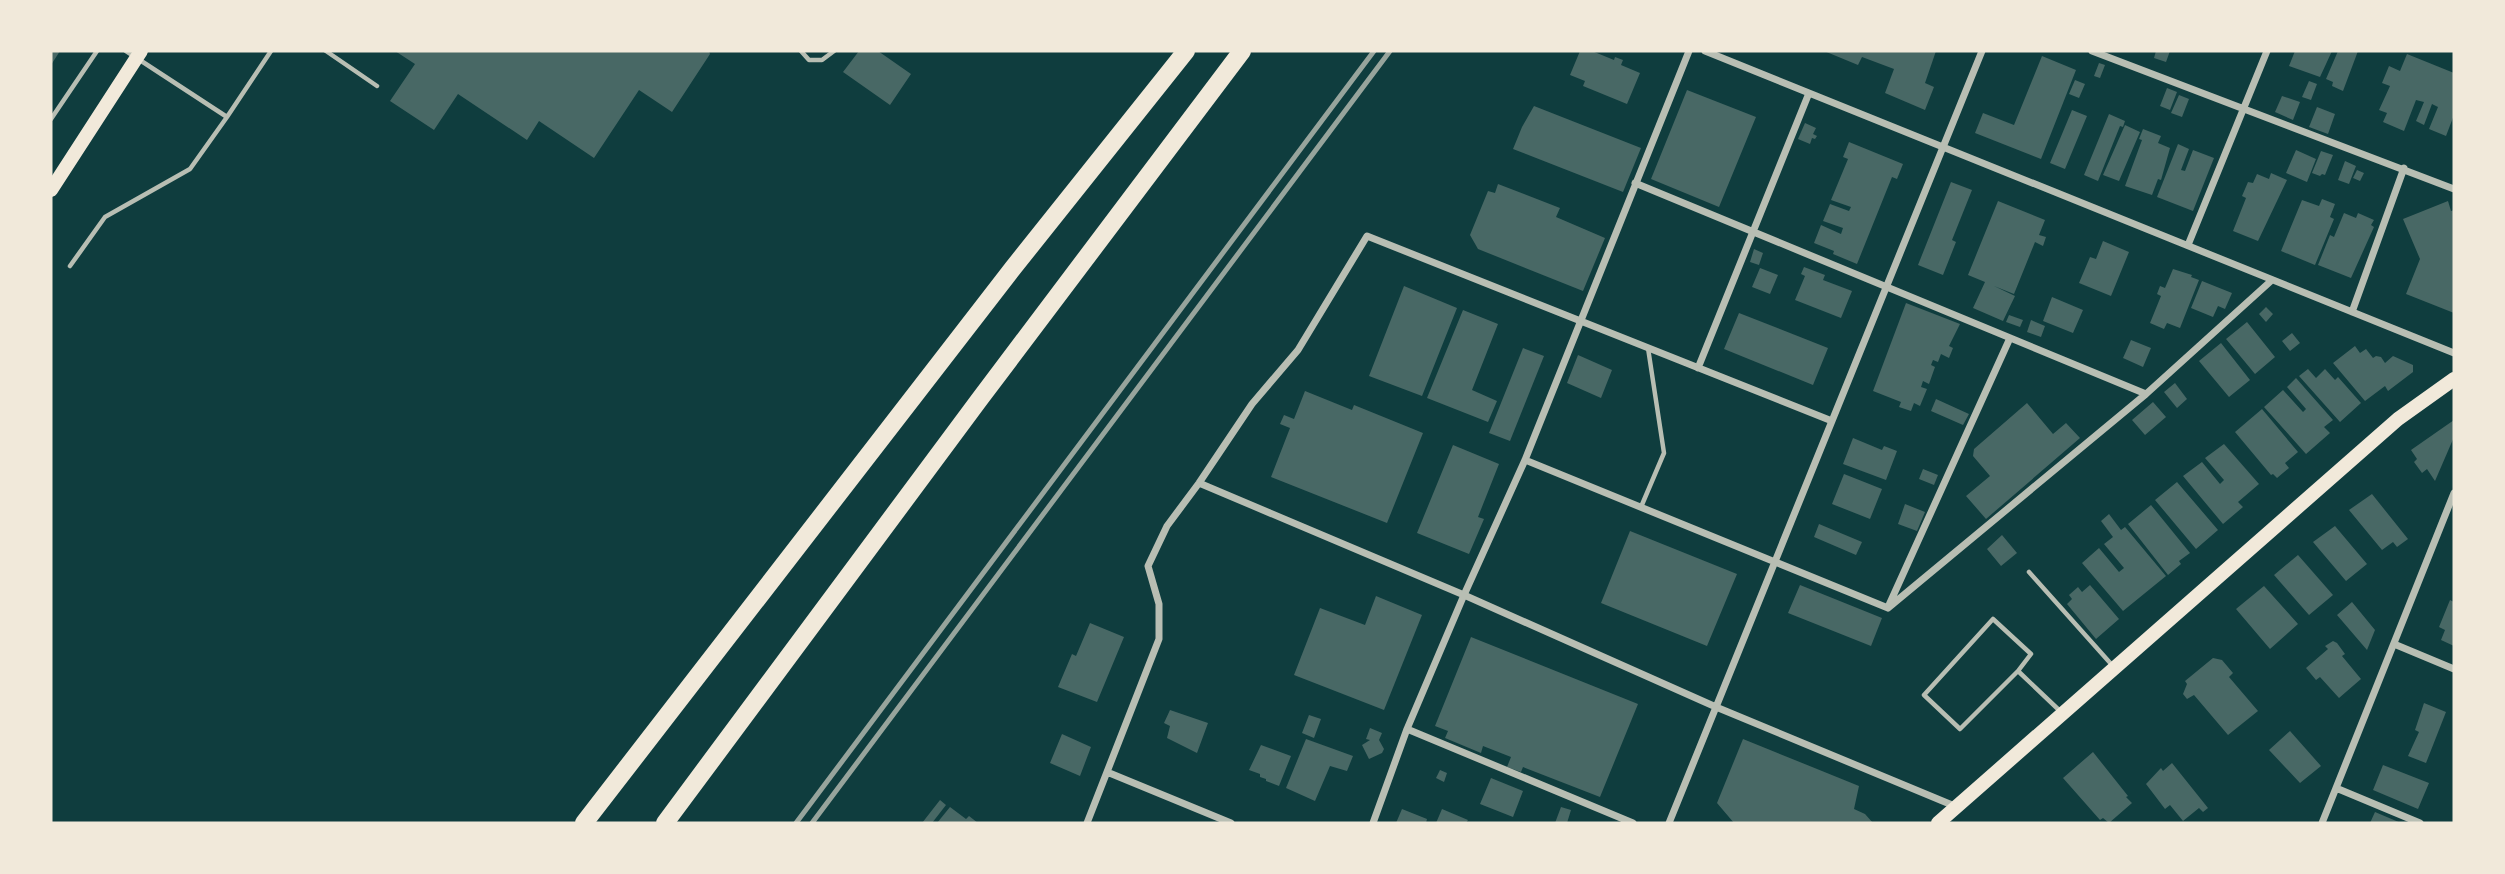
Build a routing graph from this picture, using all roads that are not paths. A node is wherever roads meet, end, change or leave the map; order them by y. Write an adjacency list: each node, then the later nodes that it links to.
1 (97, 51): 18 (lane)
2 (271, 51): 17 (lane)
3 (326, 51): 14 (lane)
4 (801, 51): 5 (lane)
5 (834, 51)
6 (1186, 51): 57 (highway)
7 (1242, 51): 58 (highway)
8 (1689, 51): 21 (street)
9 (1705, 51): 15 (street)
10 (1982, 51): 19 (street)
11 (2092, 51): 16 (street)
12 (2267, 51): 16 (street)
13 (135, 53): 17 (lane); 23 (main road)
14 (377, 86)
15 (1809, 93): 19 (street); 24 (street)
16 (2244, 108): 20 (street); 25 (street)
17 (227, 117): 26 (lane)
18 (51, 119)
19 (1943, 147): 25 (street); 28 (street)
20 (2404, 169): 22 (street); 29 (street)
21 (1635, 183): 24 (street); 30 (street)
22 (2454, 189)
23 (51, 190)
24 (1753, 233): 28 (street); 34 (street)
25 (2188, 245): 27 (street)
26 (70, 266)
27 (2272, 280): 29 (street); 36 (street)
28 (1886, 287): 31 (street); 37 (street)
29 (2352, 312): 33 (street)
30 (1580, 320): 32 (street); 38 (street); 39 (street)
31 (2010, 338): 36 (street); 46 (street)
32 (1648, 348): 34 (street); 41 (lane)
33 (2454, 353)
34 (1698, 368): 37 (street)
35 (2454, 379): 48 (main road)
36 (2146, 394): 46 (street)
37 (1832, 421): 43 (street)
38 (1525, 460): 41 (street); 45 (street)
39 (1199, 483): 45 (street); 54 (street)
40 (2454, 493): 42 (street)
41 (1641, 507): 43 (street)
42 (2451, 510): 47 (street)
43 (1775, 562): 46 (street); 51 (street)
44 (2029, 572): 48 (lane)
45 (1464, 595): 51 (street); 53 (street)
46 (1888, 608)
47 (2394, 644): 49 (street); 55 (street)
48 (2115, 669): 52 (main road)
49 (2454, 669)
50 (2018, 671): 50 (lane); 52 (lane)
51 (1716, 707): 56 (street); 63 (street)
52 (2063, 715): 56 (main road)
53 (1407, 729): 61 (street); 62 (street)
54 (1107, 772): 59 (street); 60 (street)
55 (2336, 788): 65 (street); 66 (street)
56 (1958, 807): 64 (main road)
57 (584, 823)
58 (666, 823)
59 (1087, 823)
60 (1231, 823)
61 (1373, 823)
62 (1633, 823)
63 (1669, 823)
64 (1938, 823)
65 (2322, 823)
66 (2420, 823)

